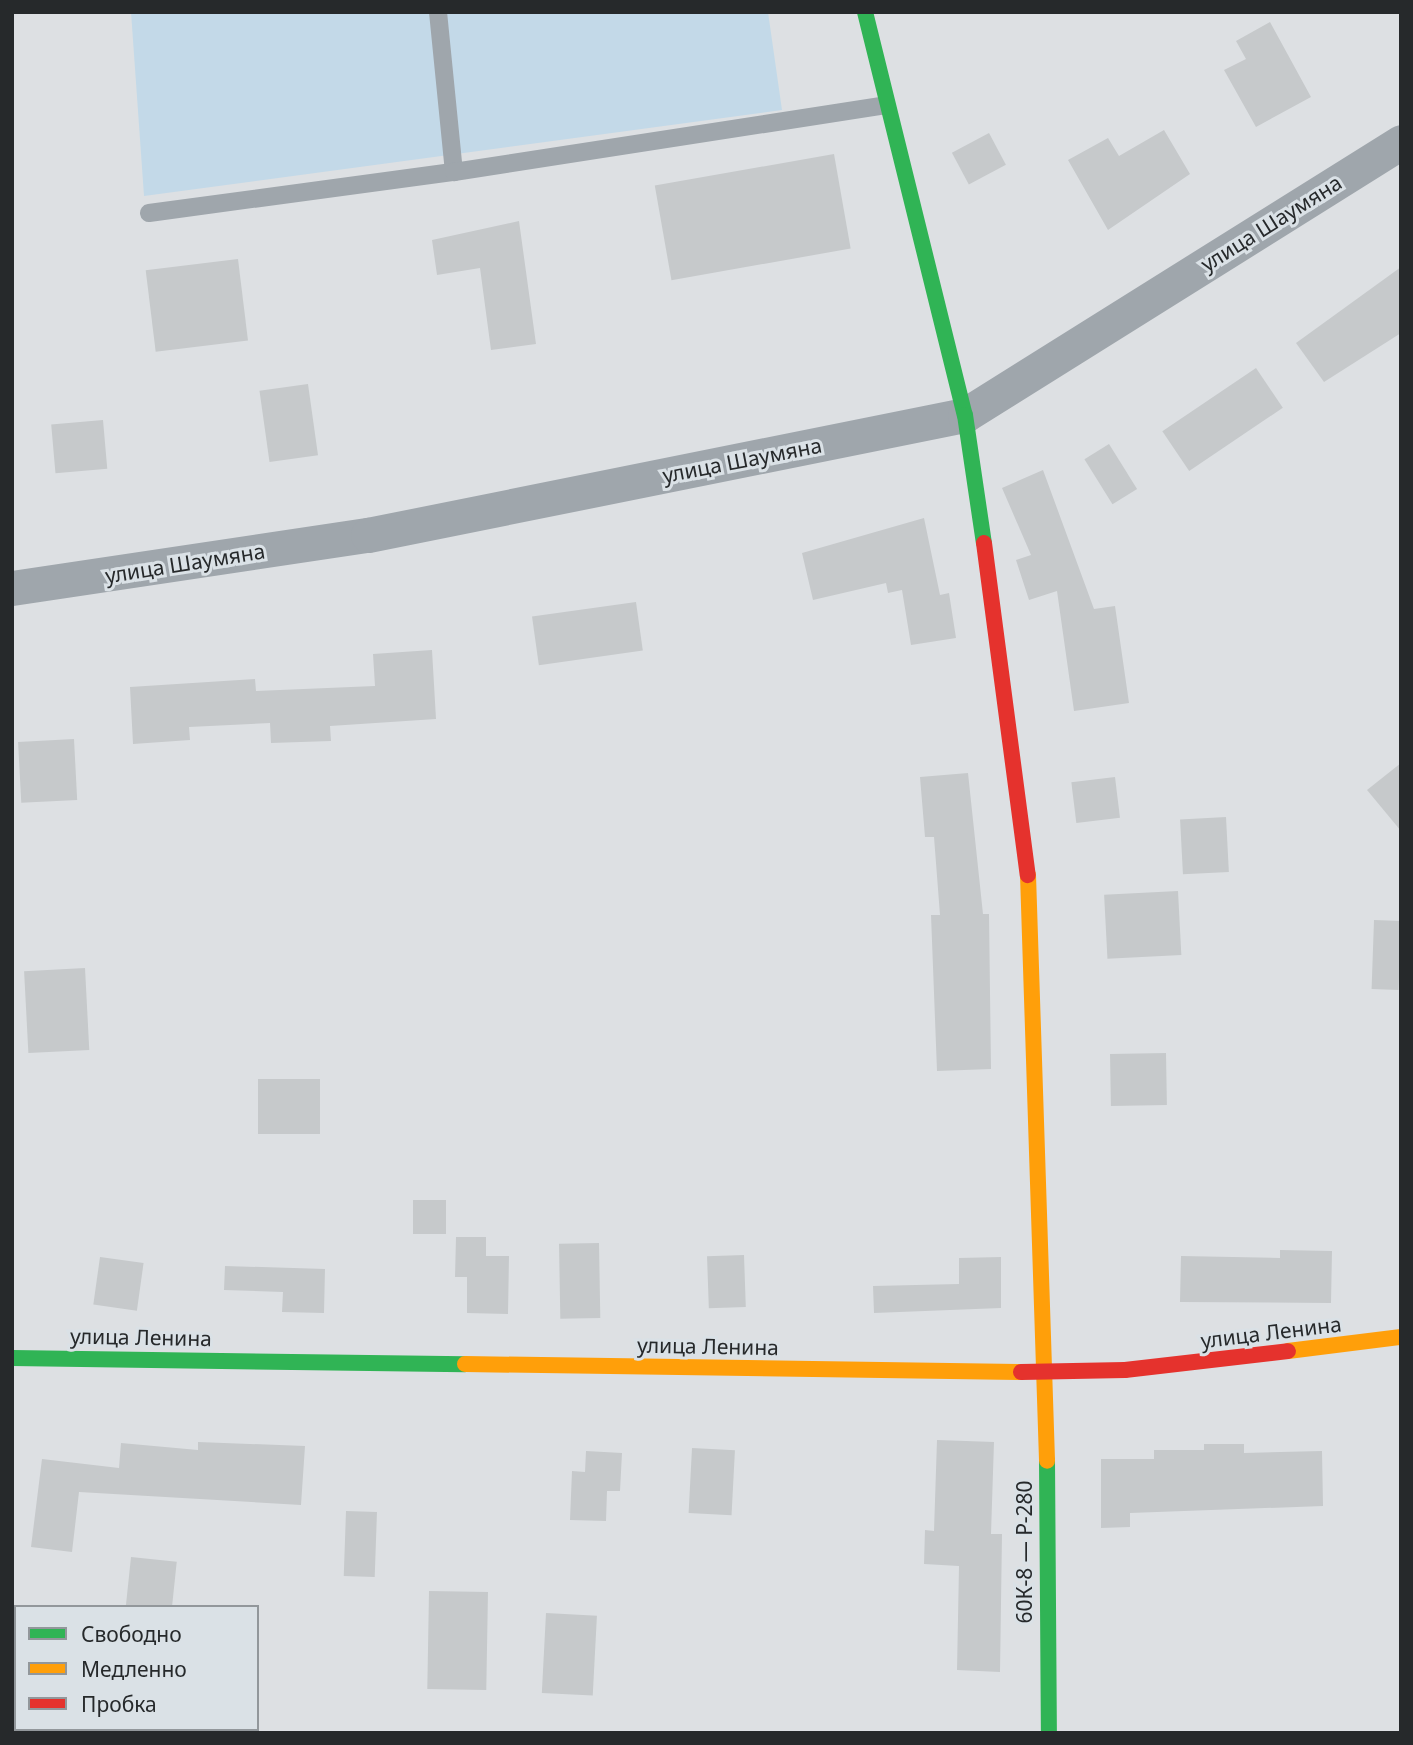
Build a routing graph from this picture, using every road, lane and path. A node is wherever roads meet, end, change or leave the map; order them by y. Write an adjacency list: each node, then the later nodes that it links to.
1 (438, 12): 5 (lane)
2 (865, 12): 3 (street, 60К-8 — Р-280)
3 (886, 105): 5 (lane); 7 (street, 60К-8 — Р-280)
4 (1401, 142): 7 (street, улица Шаумяна)
5 (454, 172): 6 (lane)
6 (149, 213)
7 (965, 415): 8 (street, улица Шаумяна); 11 (street, 60К-8 — Р-280)
8 (12, 588)
9 (1401, 1337): 11 (street, улица Ленина)
10 (12, 1358): 11 (street, улица Ленина)
11 (1046, 1372): 12 (street, 60К-8 — Р-280)
12 (1049, 1733)

